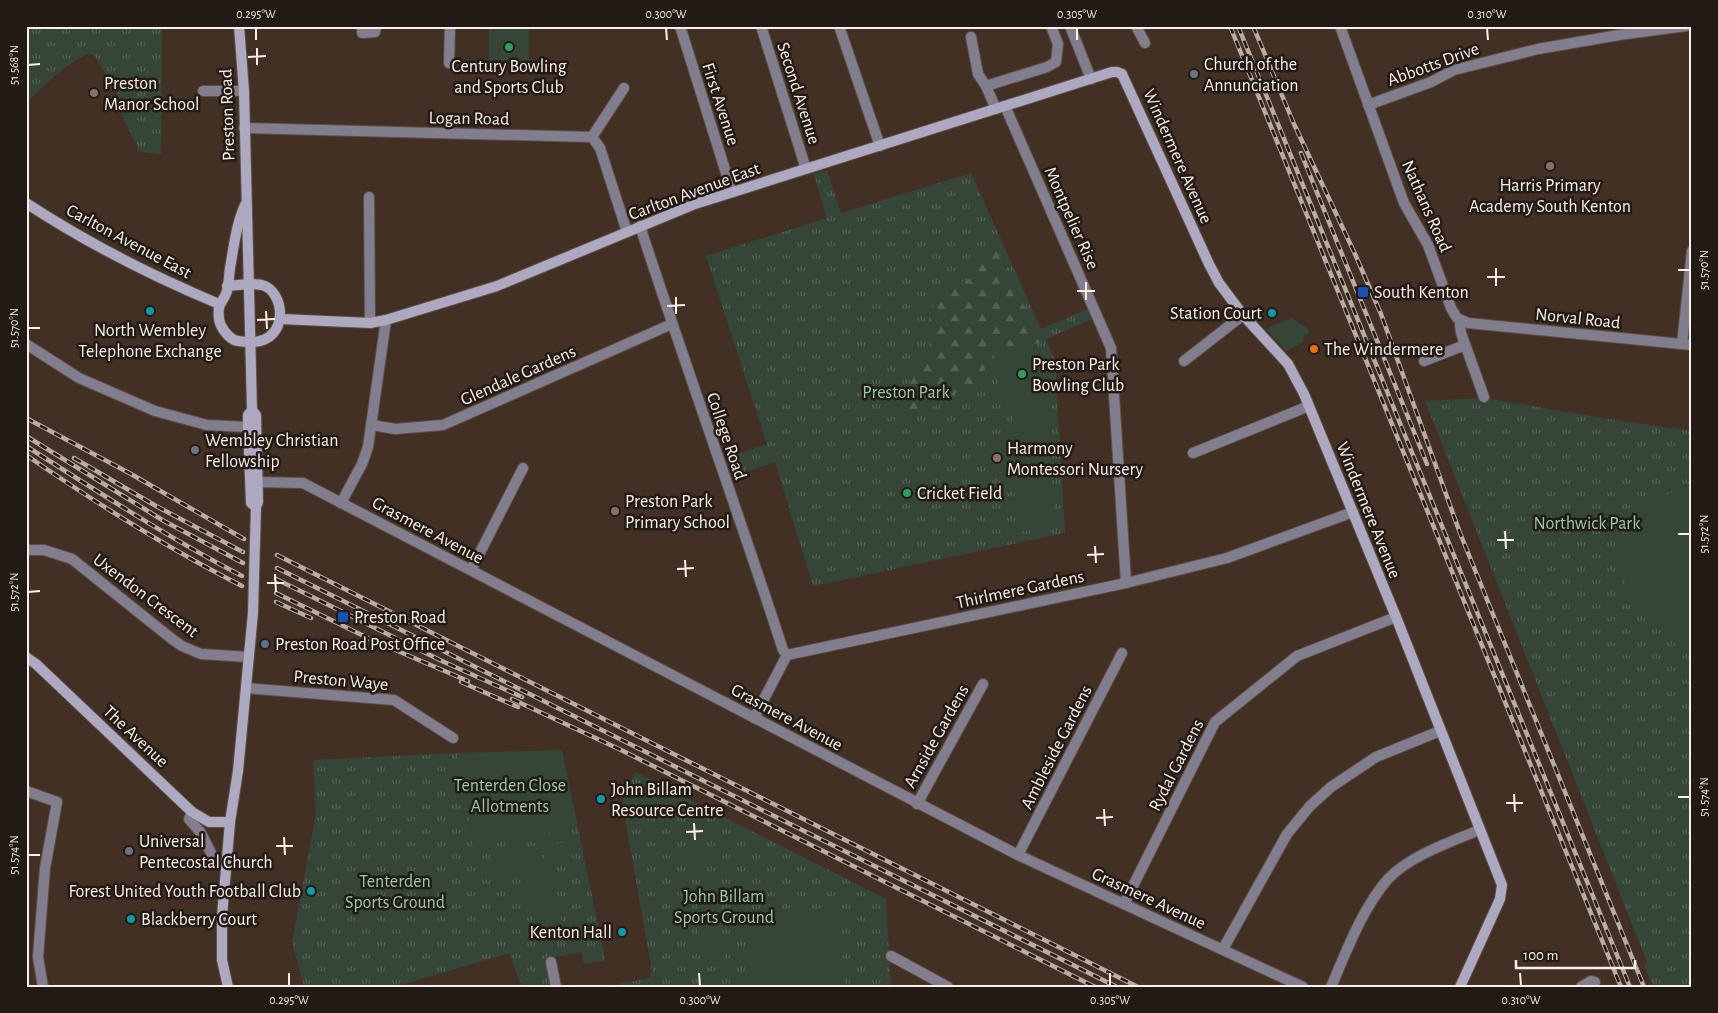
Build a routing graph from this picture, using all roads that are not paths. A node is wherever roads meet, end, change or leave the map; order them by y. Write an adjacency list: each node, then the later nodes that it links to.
1 (238, 26): 21 (street, Preston Road)
2 (362, 26): 3 (street)
3 (376, 26)
4 (450, 26): 15 (street)
5 (680, 26): 28 (street, First Avenue)
6 (761, 26): 27 (street, Second Avenue)
7 (839, 26): 26 (street)
8 (1050, 26): 18 (street)
9 (1070, 26): 17 (street)
10 (1136, 26): 14 (street)
11 (1340, 26): 22 (street, Nathans Road)
12 (1686, 26): 22 (street, Abbotts Drive)
13 (971, 37): 18 (street, Montpelier Rise)
14 (1145, 43)
15 (449, 63)
16 (1117, 72): 17 (street, Carlton Avenue East); 38 (street, Windermere Avenue)
17 (1092, 79): 23 (street, Carlton Avenue East)
18 (986, 86): 23 (street, Montpelier Rise)
19 (624, 88): 25 (street)
20 (203, 90): 21 (street)
21 (244, 92): 24 (street, Preston Road)
22 (1368, 105): 41 (street, Nathans Road)
23 (1000, 108): 26 (street, Carlton Avenue East); 63 (street, Montpelier Rise)
24 (244, 128): 25 (street, Logan Road); 30 (street, Preston Road)
25 (592, 137): 33 (street)
26 (880, 146): 27 (street, Carlton Avenue East)
27 (806, 169): 28 (street, Carlton Avenue East)
28 (732, 192): 32 (street, Carlton Avenue East)
29 (369, 198): 42 (street)
30 (246, 202): 35 (street, Preston Road); 36 (street, Preston Road)
31 (27, 204): 37 (street, Carlton Avenue East)
32 (640, 226): 33 (street, Carlton Avenue East); 43 (street, College Road)
33 (627, 232): 40 (street, Carlton Avenue East)
34 (1692, 251): 47 (street)
35 (248, 285): 36 (street); 39 (street); 44 (street, Preston Road)
36 (228, 286): 37 (street)
37 (219, 304): 44 (street)
38 (1243, 315): 48 (street); 51 (street, Windermere Avenue)
39 (281, 319): 42 (street, Carlton Avenue East); 44 (street)
40 (386, 320): 42 (street, Carlton Avenue East); 53 (street)
41 (1462, 321): 46 (street, Nathans Road); 47 (street, Norval Road)
42 (370, 323)
43 (672, 324): 53 (street, Glendale Gardens); 65 (street, College Road)
44 (251, 342): 52 (street, Preston Road)
45 (26, 344): 54 (street)
46 (1465, 345): 49 (street); 50 (street, Nathans Road)
47 (1687, 345)
48 (1184, 361)
49 (1424, 361)
50 (1484, 397)
51 (1309, 406): 55 (street); 60 (street, Windermere Avenue)
52 (252, 410): 54 (street, Preston Road); 57 (street, Preston Road)
53 (372, 425): 58 (street)
54 (248, 427): 59 (street, Preston Road)
55 (1193, 453)
56 (523, 468): 62 (street)
57 (258, 482): 58 (street, Grasmere Avenue); 59 (street, Preston Road)
58 (341, 503): 62 (street, Grasmere Avenue)
59 (256, 507): 68 (street, Preston Road)
60 (1353, 512): 63 (street, Thirlmere Gardens); 64 (street, Windermere Avenue)
61 (26, 550): 68 (street, Uxendon Crescent)
62 (471, 570): 71 (street, Grasmere Avenue)
63 (1126, 583): 65 (street, Thirlmere Gardens)
64 (1396, 617): 72 (street, Windermere Avenue); 83 (street, Rydal Gardens)
65 (787, 654): 71 (street)
66 (1122, 654): 81 (street, Ambleside Gardens)
67 (26, 657): 76 (street, The Avenue)
68 (249, 657): 70 (street, Preston Road)
69 (983, 684): 75 (street, Arnside Gardens)
70 (246, 688): 73 (street, Preston Waye); 78 (street, Preston Road)
71 (754, 718): 75 (street, Grasmere Avenue)
72 (1440, 730): 79 (street, Windermere Avenue); 84 (street)
73 (453, 738)
74 (26, 791): 88 (street)
75 (917, 804): 81 (street, Grasmere Avenue)
76 (192, 812): 77 (street, The Avenue); 80 (street)
77 (209, 822): 78 (street); 80 (street)
78 (230, 822): 82 (street, Preston Road)
79 (1479, 830): 93 (street); 94 (street, Windermere Avenue)
80 (201, 833): 82 (street)
81 (1018, 855): 83 (street, Grasmere Avenue)
82 (227, 864): 89 (street, Preston Road)
83 (1124, 904): 84 (street, Grasmere Avenue)
84 (1223, 949): 92 (street, Grasmere Avenue)
85 (891, 956): 91 (street)
86 (551, 962): 90 (street)
87 (1596, 982): 95 (street)
88 (43, 987)
89 (228, 987)
90 (556, 987)
91 (948, 987)
92 (1303, 987)
93 (1331, 987)
94 (1460, 987)
95 (1581, 987)

